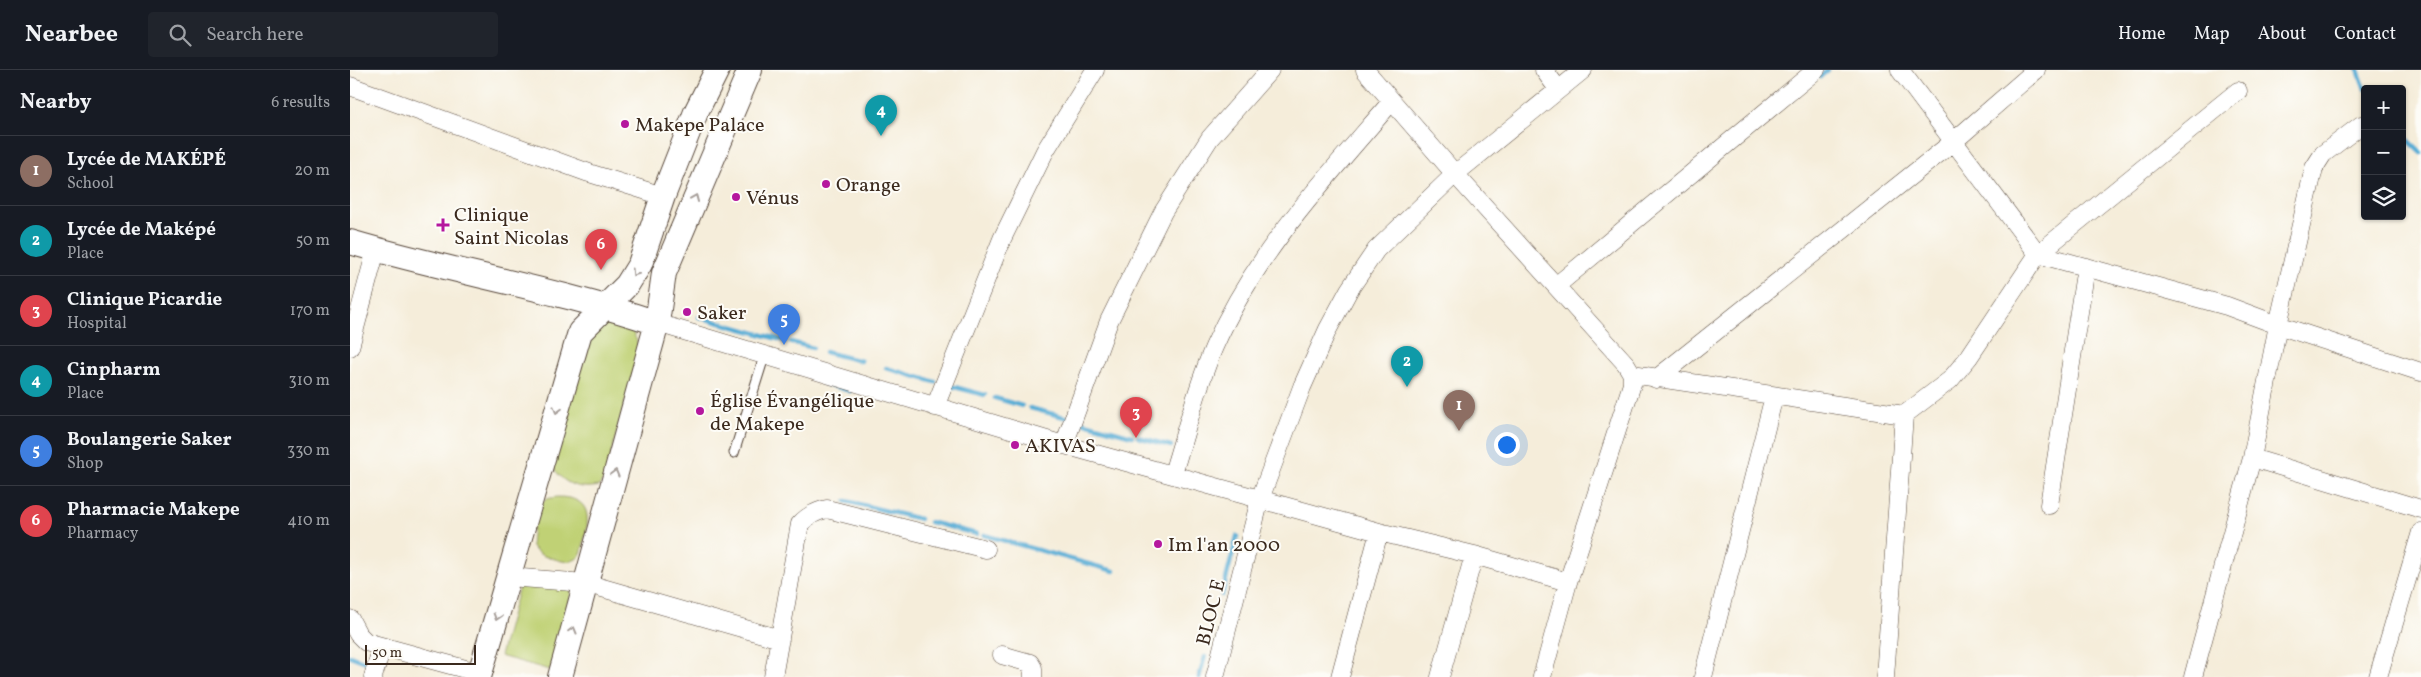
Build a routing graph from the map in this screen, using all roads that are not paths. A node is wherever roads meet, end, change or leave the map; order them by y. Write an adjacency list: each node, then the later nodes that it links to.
1 (717, 70): 18 (main road)
2 (750, 70): 25 (main road, one-way to 2)
3 (1096, 70): 33 (street)
4 (1270, 70): 35 (street)
5 (1365, 70): 14 (street)
6 (1544, 70): 12 (street)
7 (1583, 70): 12 (street, BLOC E)
8 (1816, 70): 23 (street)
9 (1900, 70): 16 (street)
10 (2036, 70): 16 (street)
11 (350, 86): 18 (street)
12 (1558, 89): 17 (street, BLOC E)
13 (2238, 91): 21 (street)
14 (1392, 101): 17 (street); 38 (street)
15 (2361, 125): 26 (street)
16 (1953, 142): 21 (street); 31 (street)
17 (1455, 174): 23 (street); 39 (street, BLOC E)
18 (663, 196): 24 (main road, one-way to 24)
19 (350, 242): 20 (main road)
20 (376, 250): 24 (main road); 27 (street)
21 (2038, 254): 22 (street); 34 (street)
22 (2086, 267): 26 (street); 40 (street)
23 (1556, 286): 30 (street)
24 (606, 306): 25 (main road); 46 (main road, one-way to 46)
25 (657, 323): 28 (street); 48 (main road, one-way to 25)
26 (2278, 325): 29 (street); 37 (street)
27 (350, 347)
28 (765, 354): 33 (street); 36 (lane)
29 (2421, 372)
30 (1632, 374): 31 (street); 47 (street)
31 (1656, 379): 32 (street)
32 (1774, 396): 34 (street); 62 (street)
33 (935, 407): 35 (street)
34 (1904, 416): 63 (street)
35 (1064, 445): 38 (street)
36 (734, 453)
37 (2252, 458): 41 (street); 64 (street)
38 (1172, 473): 39 (street)
39 (1260, 499): 42 (street); 58 (street, BLOC E)
40 (2049, 505)
41 (2421, 509)
42 (1379, 532): 45 (street); 59 (street)
43 (2421, 532): 65 (street)
44 (986, 549): 50 (street)
45 (1474, 555): 47 (street); 60 (street)
46 (509, 577): 48 (street); 53 (main road, one-way to 53)
47 (1568, 582): 61 (street)
48 (585, 583): 50 (street); 55 (main road, one-way to 48)
49 (350, 619): 51 (street)
50 (780, 639): 56 (street)
51 (382, 647): 53 (street); 54 (street)
52 (1002, 654): 57 (street)
53 (479, 675)
54 (373, 677)
55 (560, 677)
56 (773, 677)
57 (1032, 677)
58 (1215, 677)
59 (1340, 677)
60 (1440, 677)
61 (1542, 677)
62 (1703, 677)
63 (1885, 677)
64 (2193, 677)
65 (2378, 677)

